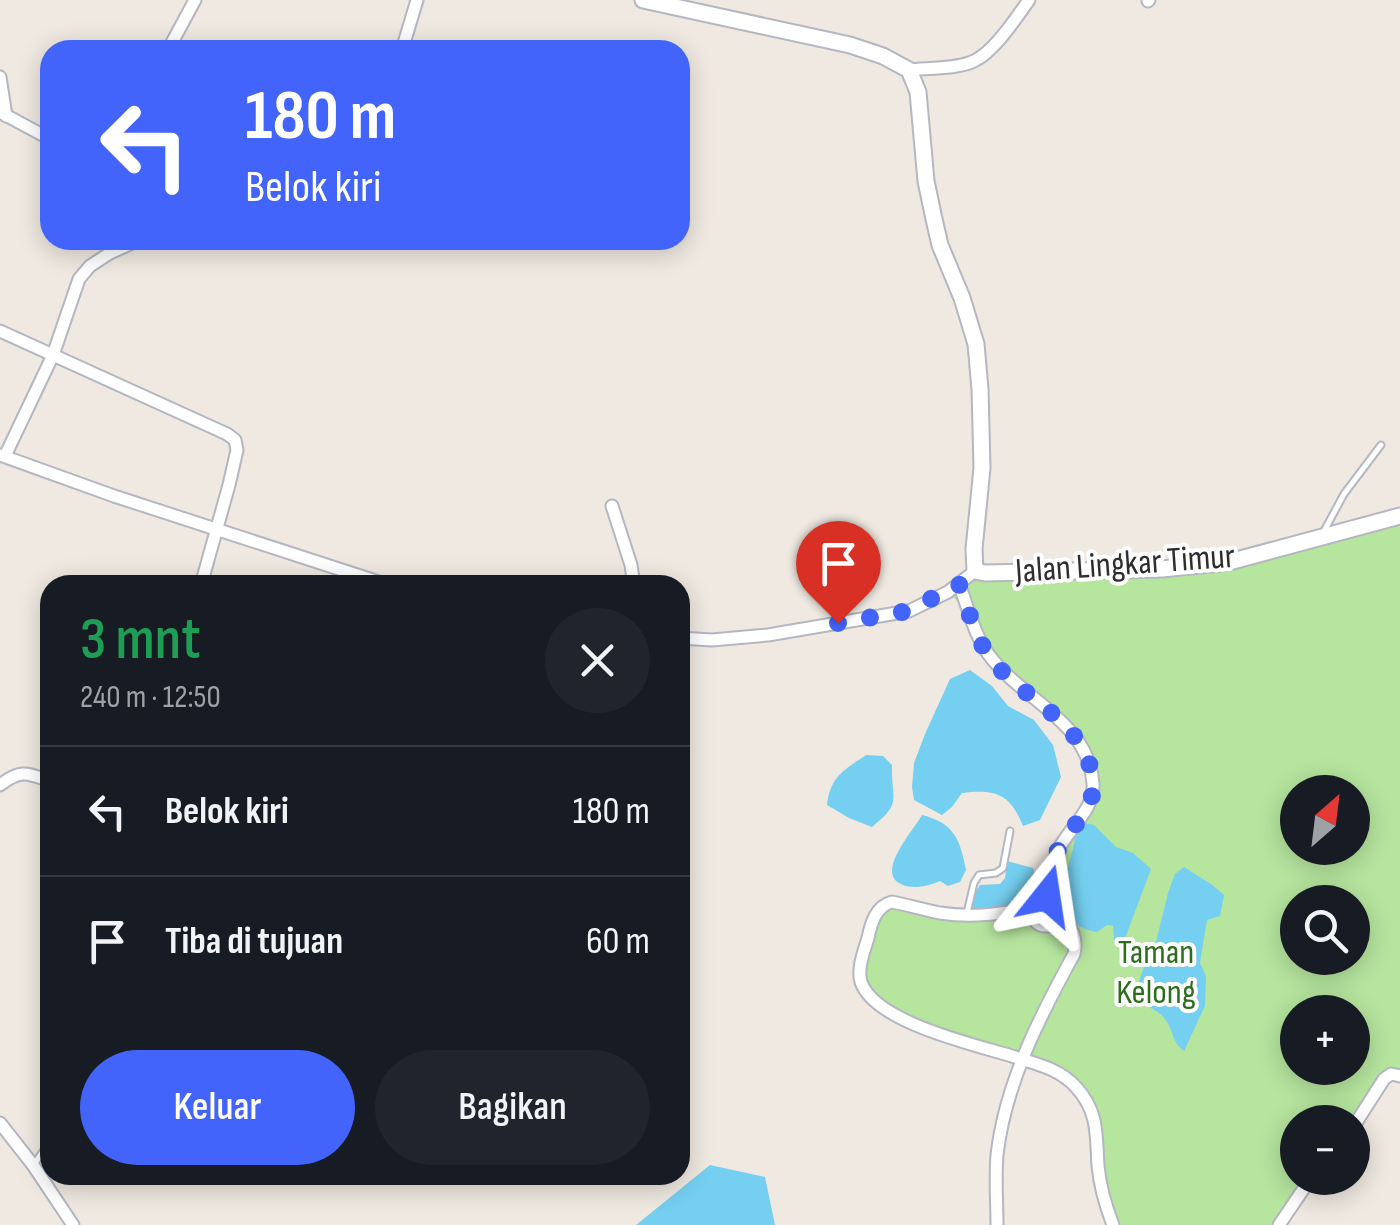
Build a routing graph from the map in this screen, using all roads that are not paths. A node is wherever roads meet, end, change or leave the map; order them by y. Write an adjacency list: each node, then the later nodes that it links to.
1 (195, 0): 5 (street)
2 (417, 0): 6 (street)
3 (643, 0): 7 (main road)
4 (1029, 0): 7 (street)
5 (173, 40)
6 (405, 40)
7 (909, 70): 20 (main road, Jalan Lingkar Timur)
8 (0, 77): 9 (street)
9 (3, 114): 10 (street)
10 (40, 134)
11 (117, 250): 13 (street)
12 (0, 332): 13 (street)
13 (53, 355): 15 (street); 18 (street)
14 (1381, 446): 19 (lane)
15 (2, 455): 18 (street)
16 (612, 506): 23 (street)
17 (1400, 516): 19 (main road, Jalan Lingkar Timur)
18 (215, 530): 21 (street); 22 (street)
19 (1321, 536): 20 (main road, Jalan Lingkar Timur)
20 (975, 572): 24 (street)
21 (203, 575)
22 (357, 575)
23 (632, 575)
24 (959, 584): 25 (street); 29 (street)
25 (690, 639)
26 (40, 778): 27 (street)
27 (0, 784)
28 (1010, 831): 32 (lane)
29 (1047, 896): 30 (street); 31 (street)
30 (1031, 908): 31 (street); 32 (street)
31 (1062, 914): 33 (street)
32 (967, 916): 33 (street)
33 (1022, 1060): 43 (street); 44 (street)
34 (1400, 1076): 35 (street)
35 (1367, 1105)
36 (0, 1123): 38 (street)
37 (40, 1155): 38 (lane)
38 (33, 1165): 39 (street)
39 (40, 1176)
40 (46, 1185): 42 (street)
41 (1299, 1195): 45 (street)
42 (73, 1225)
43 (997, 1225)
44 (1113, 1225)
45 (1279, 1225)

